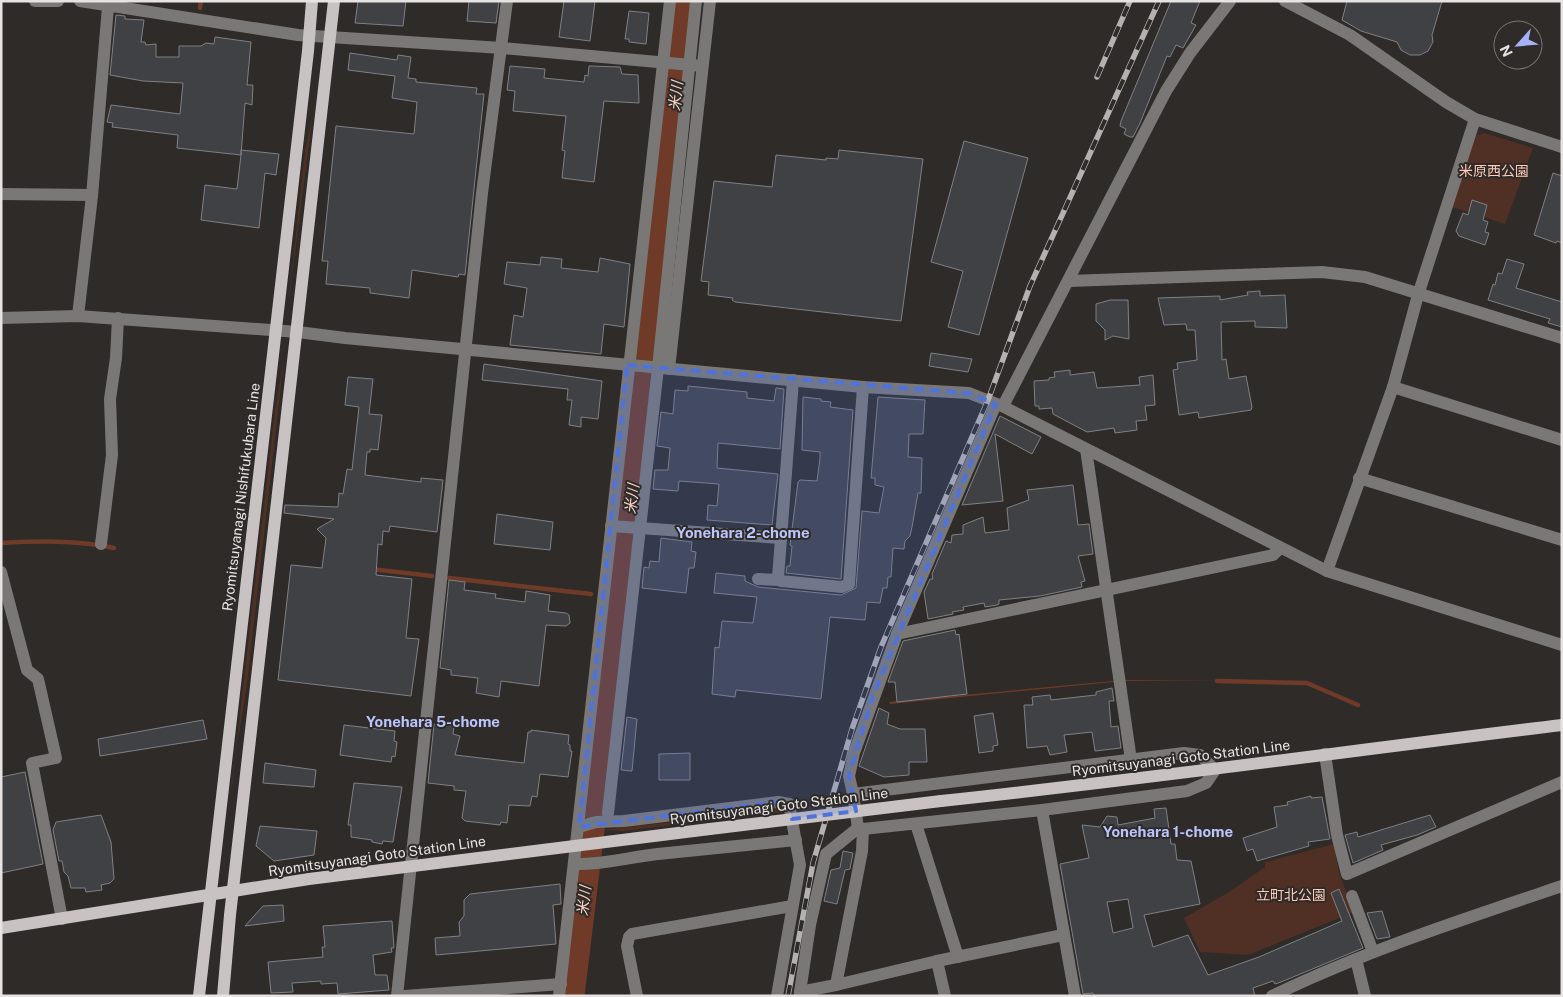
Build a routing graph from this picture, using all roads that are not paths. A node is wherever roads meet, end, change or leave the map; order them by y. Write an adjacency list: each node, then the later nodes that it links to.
1 (36, 1): 2 (street)
2 (58, 1)
3 (80, 1): 12 (street)
4 (312, 1): 13 (main road, Ryomitsuyanagi Nishifukubara Line)
5 (334, 1): 14 (main road)
6 (507, 1): 15 (street)
7 (670, 1): 16 (street)
8 (696, 1): 17 (street)
9 (710, 1): 17 (street)
10 (1230, 1): 22 (street)
11 (1285, 1): 18 (street)
12 (108, 7): 13 (street); 21 (street)
13 (310, 36): 14 (street); 27 (main road, Ryomitsuyanagi Nishifukubara Line)
14 (330, 38): 15 (street); 28 (main road)
15 (502, 48): 16 (street); 30 (street)
16 (664, 62): 17 (street); 31 (street)
17 (696, 65): 32 (street)
18 (1475, 119): 19 (street); 23 (street)
19 (1562, 148)
20 (1, 194): 21 (street)
21 (92, 195): 24 (street)
22 (1069, 281): 23 (street); 36 (street)
23 (1418, 295): 29 (street); 35 (street)
24 (78, 316): 25 (street); 26 (street)
25 (1, 318)
26 (118, 318): 27 (street); 44 (street)
27 (276, 330): 28 (street); 70 (main road, Ryomitsuyanagi Nishifukubara Line)
28 (298, 332): 30 (street); 69 (main road)
29 (1562, 338)
30 (467, 350): 31 (street); 67 (street)
31 (632, 366): 32 (street); 40 (street)
32 (661, 368): 33 (street); 41 (street)
33 (793, 380): 34 (street); 42 (street)
34 (863, 387): 36 (street); 49 (street)
35 (1393, 387): 37 (street); 39 (street)
36 (1000, 405): 38 (street); 51 (street)
37 (1562, 440)
38 (1086, 450): 45 (street); 50 (street)
39 (1359, 478): 43 (street); 46 (street)
40 (614, 526): 41 (street); 62 (street)
41 (638, 529): 42 (street); 60 (street)
42 (781, 538): 49 (street)
43 (1562, 540)
44 (102, 544)
45 (1280, 548): 46 (street); 50 (street)
46 (1327, 571): 52 (street)
47 (1, 572): 73 (street)
48 (758, 579): 49 (street)
49 (779, 580)
50 (1106, 590): 51 (street); 55 (street)
51 (897, 634): 58 (street)
52 (1562, 645)
53 (1562, 725): 54 (main road, Ryomitsuyanagi Goto Station Line)
54 (1325, 754): 56 (main road, Ryomitsuyanagi Goto Station Line); 57 (street)
55 (1131, 760): 56 (street); 58 (street)
56 (1215, 770): 59 (street); 65 (main road, Ryomitsuyanagi Goto Station Line, bridge)
57 (1562, 782)
58 (853, 794): 63 (street)
59 (1042, 810): 61 (street); 75 (street)
60 (608, 813)
61 (916, 824): 63 (street); 77 (street)
62 (579, 826): 64 (street); 65 (street)
63 (860, 828): 80 (street); 82 (street)
64 (796, 840): 66 (street); 72 (street)
65 (579, 845): 66 (street); 67 (main road, Ryomitsuyanagi Goto Station Line)
66 (574, 864): 81 (street)
67 (409, 866): 69 (main road, Ryomitsuyanagi Goto Station Line); 85 (street)
68 (1562, 886): 76 (street)
69 (233, 890): 70 (main road, Ryomitsuyanagi Goto Station Line); 84 (main road)
70 (210, 894): 73 (main road, Ryomitsuyanagi Goto Station Line); 83 (main road, Ryomitsuyanagi Nishifukubara Line)
71 (1352, 896): 76 (street)
72 (792, 906): 87 (street); 88 (street)
73 (62, 919): 74 (main road, Ryomitsuyanagi Goto Station Line)
74 (1, 928)
75 (1064, 935): 77 (street); 90 (street)
76 (1373, 952): 78 (street)
77 (958, 956): 79 (street)
78 (1356, 959): 91 (street); 92 (street)
79 (936, 961): 80 (street); 89 (street)
80 (836, 986): 82 (street)
81 (560, 990): 86 (street)
82 (800, 994)
83 (199, 996)
84 (223, 996)
85 (397, 996)
86 (404, 996)
87 (636, 996)
88 (777, 996)
89 (945, 996)
90 (1075, 996)
91 (1272, 996)
92 (1365, 996)

